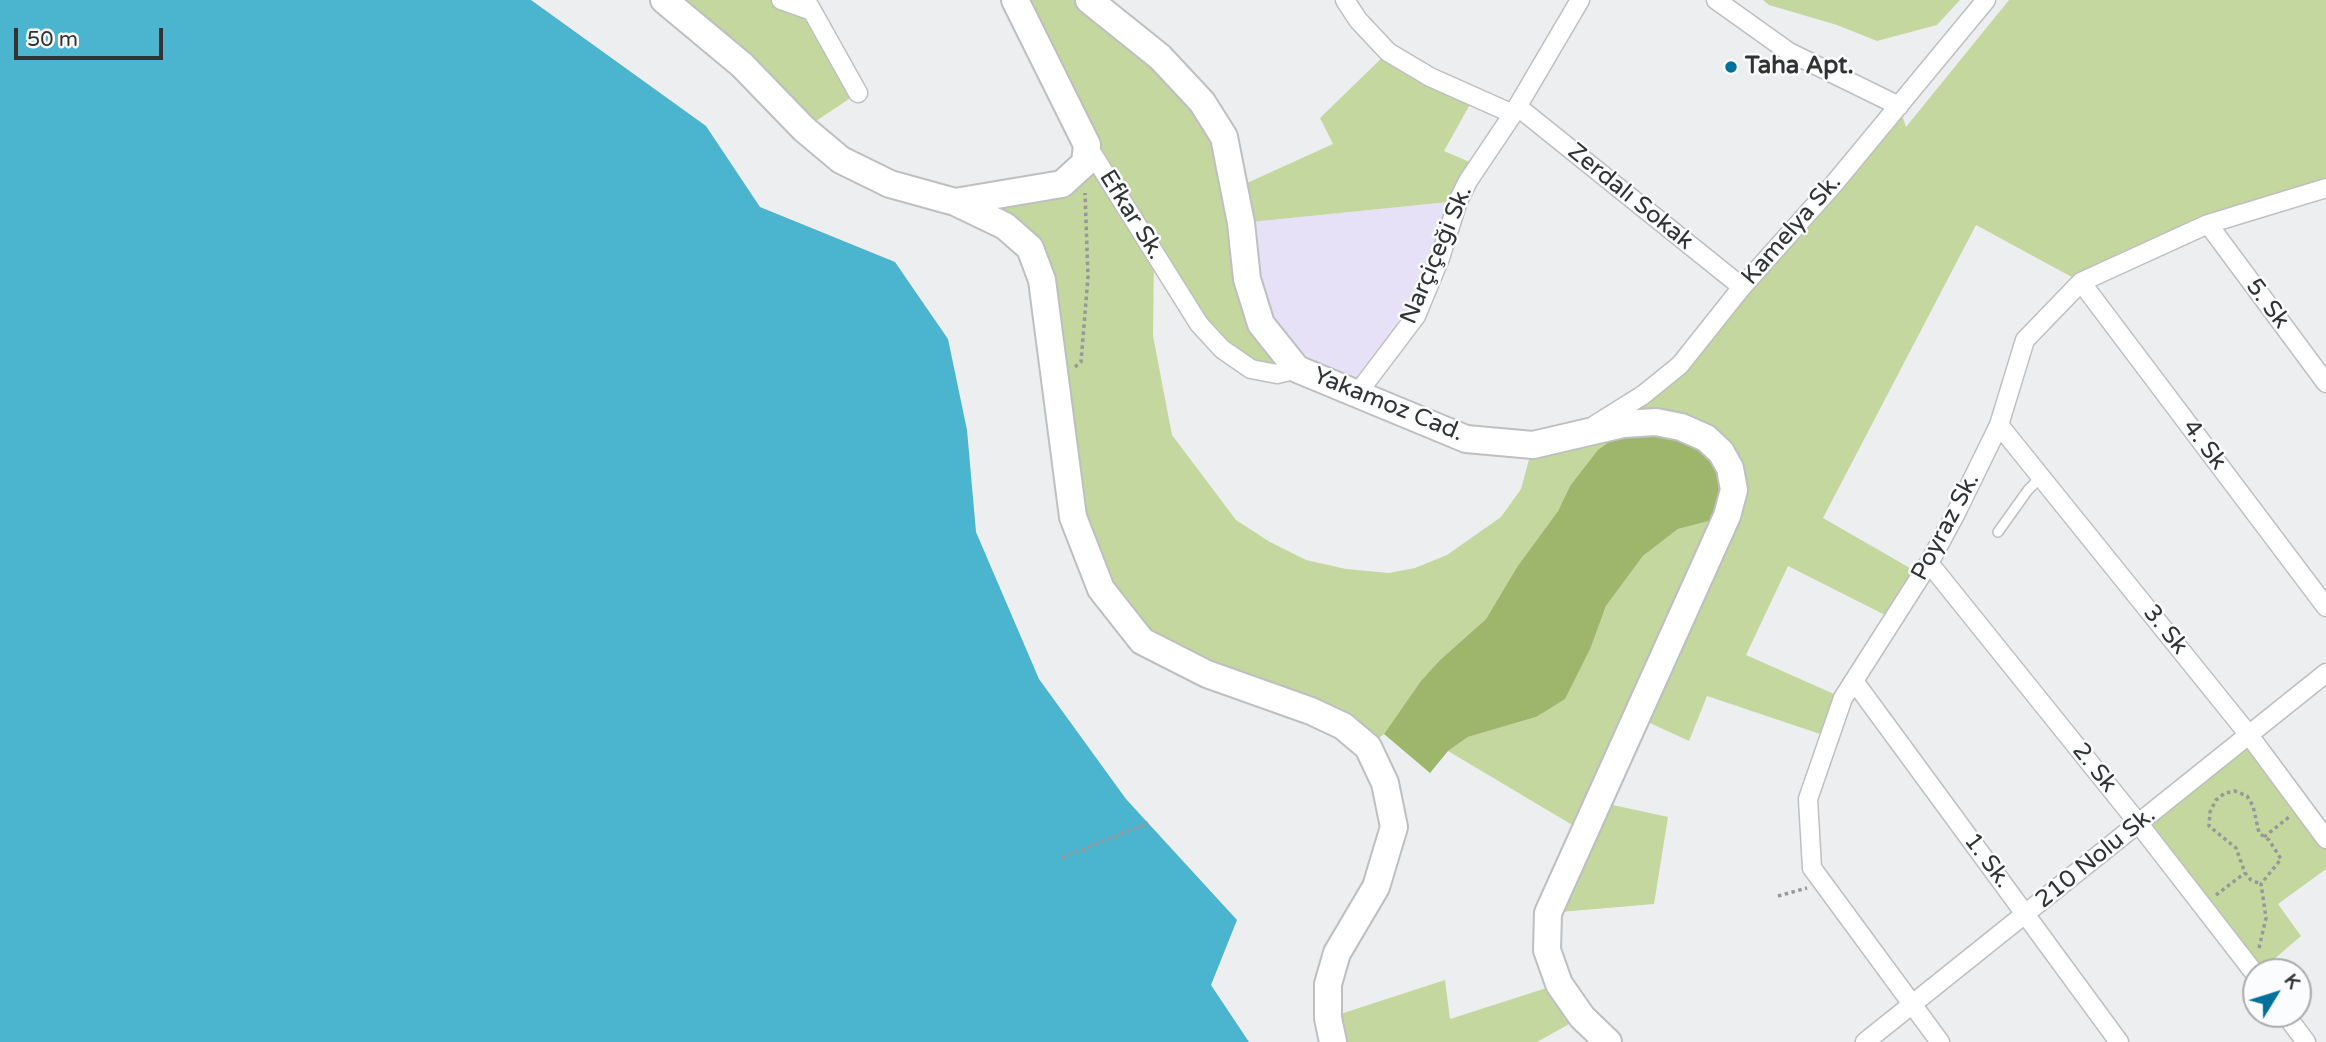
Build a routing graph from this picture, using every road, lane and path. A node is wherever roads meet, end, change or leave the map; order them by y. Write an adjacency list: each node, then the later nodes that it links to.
1 (664, 0): 15 (street)
2 (781, 0): 9 (street)
3 (1015, 0): 13 (street, Efkar Sk.)
4 (1089, 0): 19 (street, Yakamoz Cad.)
5 (1345, 0): 12 (street, Zerdalı Sokak)
6 (1580, 0): 12 (street, Narçiçeği Sk.)
7 (1716, 0): 11 (street)
8 (1986, 0): 11 (street, Kamelya Sk.)
9 (809, 6): 10 (street)
10 (858, 93)
11 (1899, 106): 18 (street, Kamelya Sk.)
12 (1516, 111): 18 (street, Zerdalı Sokak); 22 (street, Narçiçeği Sk.)
13 (1086, 154): 15 (street); 19 (street, Efkar Sk.); 20 (path)
14 (2326, 188): 16 (street, Poyraz Sk.)
15 (955, 202): 20 (street)
16 (2208, 224): 17 (street, Poyraz Sk.); 21 (street, 5. Sk)
17 (2081, 282): 23 (street, Poyraz Sk.); 28 (street, 4. Sk)
18 (1742, 287): 24 (street, Kamelya Sk.)
19 (1297, 369): 22 (street, Yakamoz Cad.)
20 (1055, 372): 47 (street)
21 (2326, 383)
22 (1357, 394): 24 (street, Yakamoz Cad.)
23 (1999, 425): 25 (street, 3. Sk); 27 (street, Poyraz Sk.)
24 (1577, 436): 48 (street, Yakamoz Cad.)
25 (2041, 477): 26 (lane); 31 (street, 3. Sk)
26 (1998, 532)
27 (1929, 564): 30 (street, Poyraz Sk.); 34 (street, 2. Sk)
28 (2326, 607)
29 (2326, 673): 31 (street, 210 Nolu Sk.)
30 (1854, 681): 39 (street, Poyraz Sk.); 43 (street, 1. Sk.)
31 (2249, 735): 32 (street, 3. Sk); 34 (street, 210 Nolu Sk.)
32 (2302, 807): 35 (path); 36 (street, 3. Sk)
33 (1148, 823): 37 (path)
34 (2139, 824): 42 (street, 2. Sk); 43 (street, 210 Nolu Sk.)
35 (2264, 837): 38 (path); 40 (path)
36 (2326, 839)
37 (1062, 858)
38 (2245, 873): 40 (path); 42 (path)
39 (1824, 884): 41 (path); 46 (street, Poyraz Sk.)
40 (2261, 884): 45 (path)
41 (1778, 896)
42 (2203, 905): 44 (street, 2. Sk)
43 (2026, 914): 46 (street, 210 Nolu Sk.); 51 (street, 1. Sk.)
44 (2243, 958)
45 (2256, 958)
46 (1912, 1006): 49 (street, 210 Nolu Sk.); 50 (street, Poyraz Sk.)
47 (1333, 1042)
48 (1608, 1042)
49 (1865, 1042)
50 (1940, 1042)
51 (2119, 1042)

